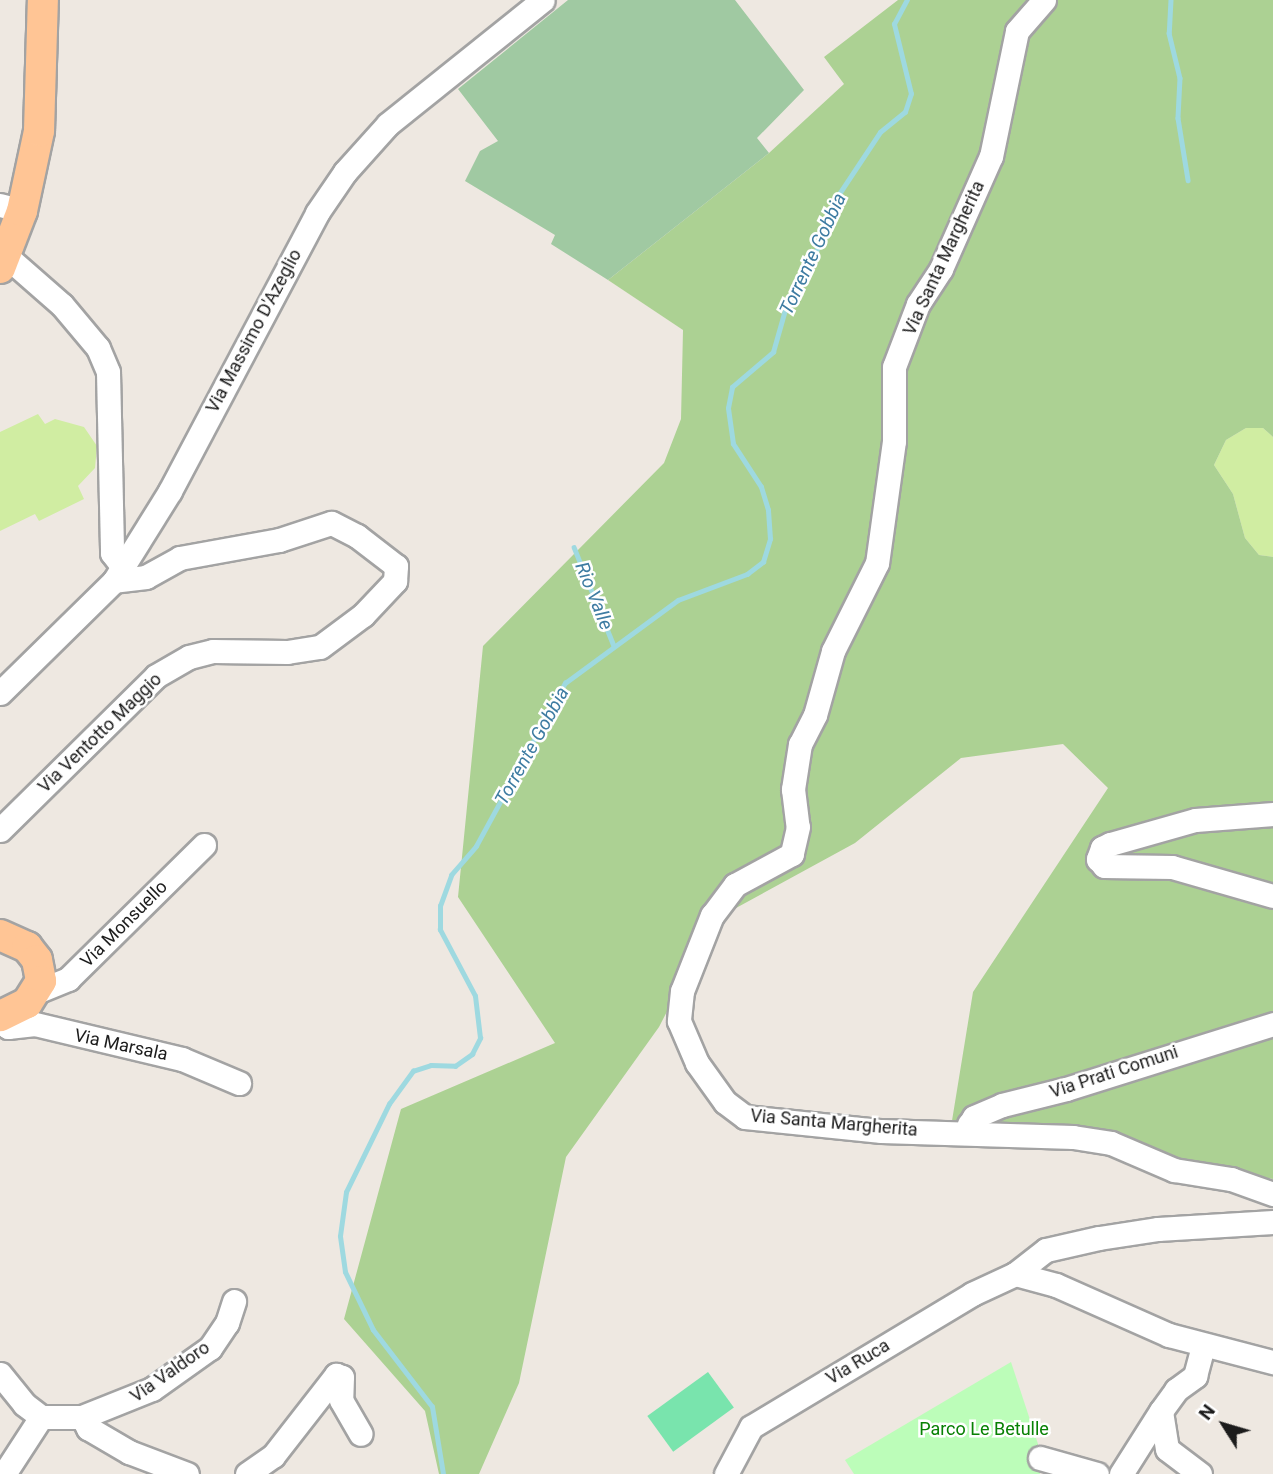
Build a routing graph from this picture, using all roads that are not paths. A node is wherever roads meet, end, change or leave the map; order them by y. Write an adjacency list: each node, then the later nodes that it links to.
1 (43, 0): 4 (main road)
2 (1044, 0): 18 (street, Via Santa Margherita)
3 (528, 4): 6 (street, Via Massimo D'Azeglio)
4 (11, 208): 5 (main road)
5 (3, 262): 6 (street)
6 (118, 573): 7 (street, Via Massimo D'Azeglio); 9 (street, Via Ventotto Maggio)
7 (0, 693)
8 (1273, 814): 11 (street)
9 (0, 830)
10 (204, 845): 13 (street, Via Monsuello)
11 (1273, 896)
12 (0, 935): 13 (main road)
13 (36, 992): 14 (main road, Via Monsuello)
14 (0, 1016)
15 (0, 1021): 17 (street, Via Marsala)
16 (1273, 1024): 18 (street, Via Prati Comuni)
17 (239, 1083)
18 (972, 1133): 19 (street, Via Santa Margherita)
19 (1273, 1194)
20 (1273, 1222): 21 (street, Via Ruca)
21 (1015, 1274): 23 (street); 34 (street, Via Ruca)
22 (234, 1301): 28 (street, Via Valdoro)
23 (1203, 1346): 24 (street); 26 (street)
24 (1273, 1362)
25 (0, 1374): 27 (street)
26 (1161, 1411): 36 (street); 37 (street)
27 (41, 1417): 28 (street, Via Valdoro); 31 (street)
28 (82, 1417): 32 (street)
29 (361, 1434): 33 (street)
30 (1040, 1458): 35 (street)
31 (4, 1474)
32 (187, 1474)
33 (247, 1474)
34 (726, 1474)
35 (1097, 1474)
36 (1121, 1474)
37 (1200, 1474)

